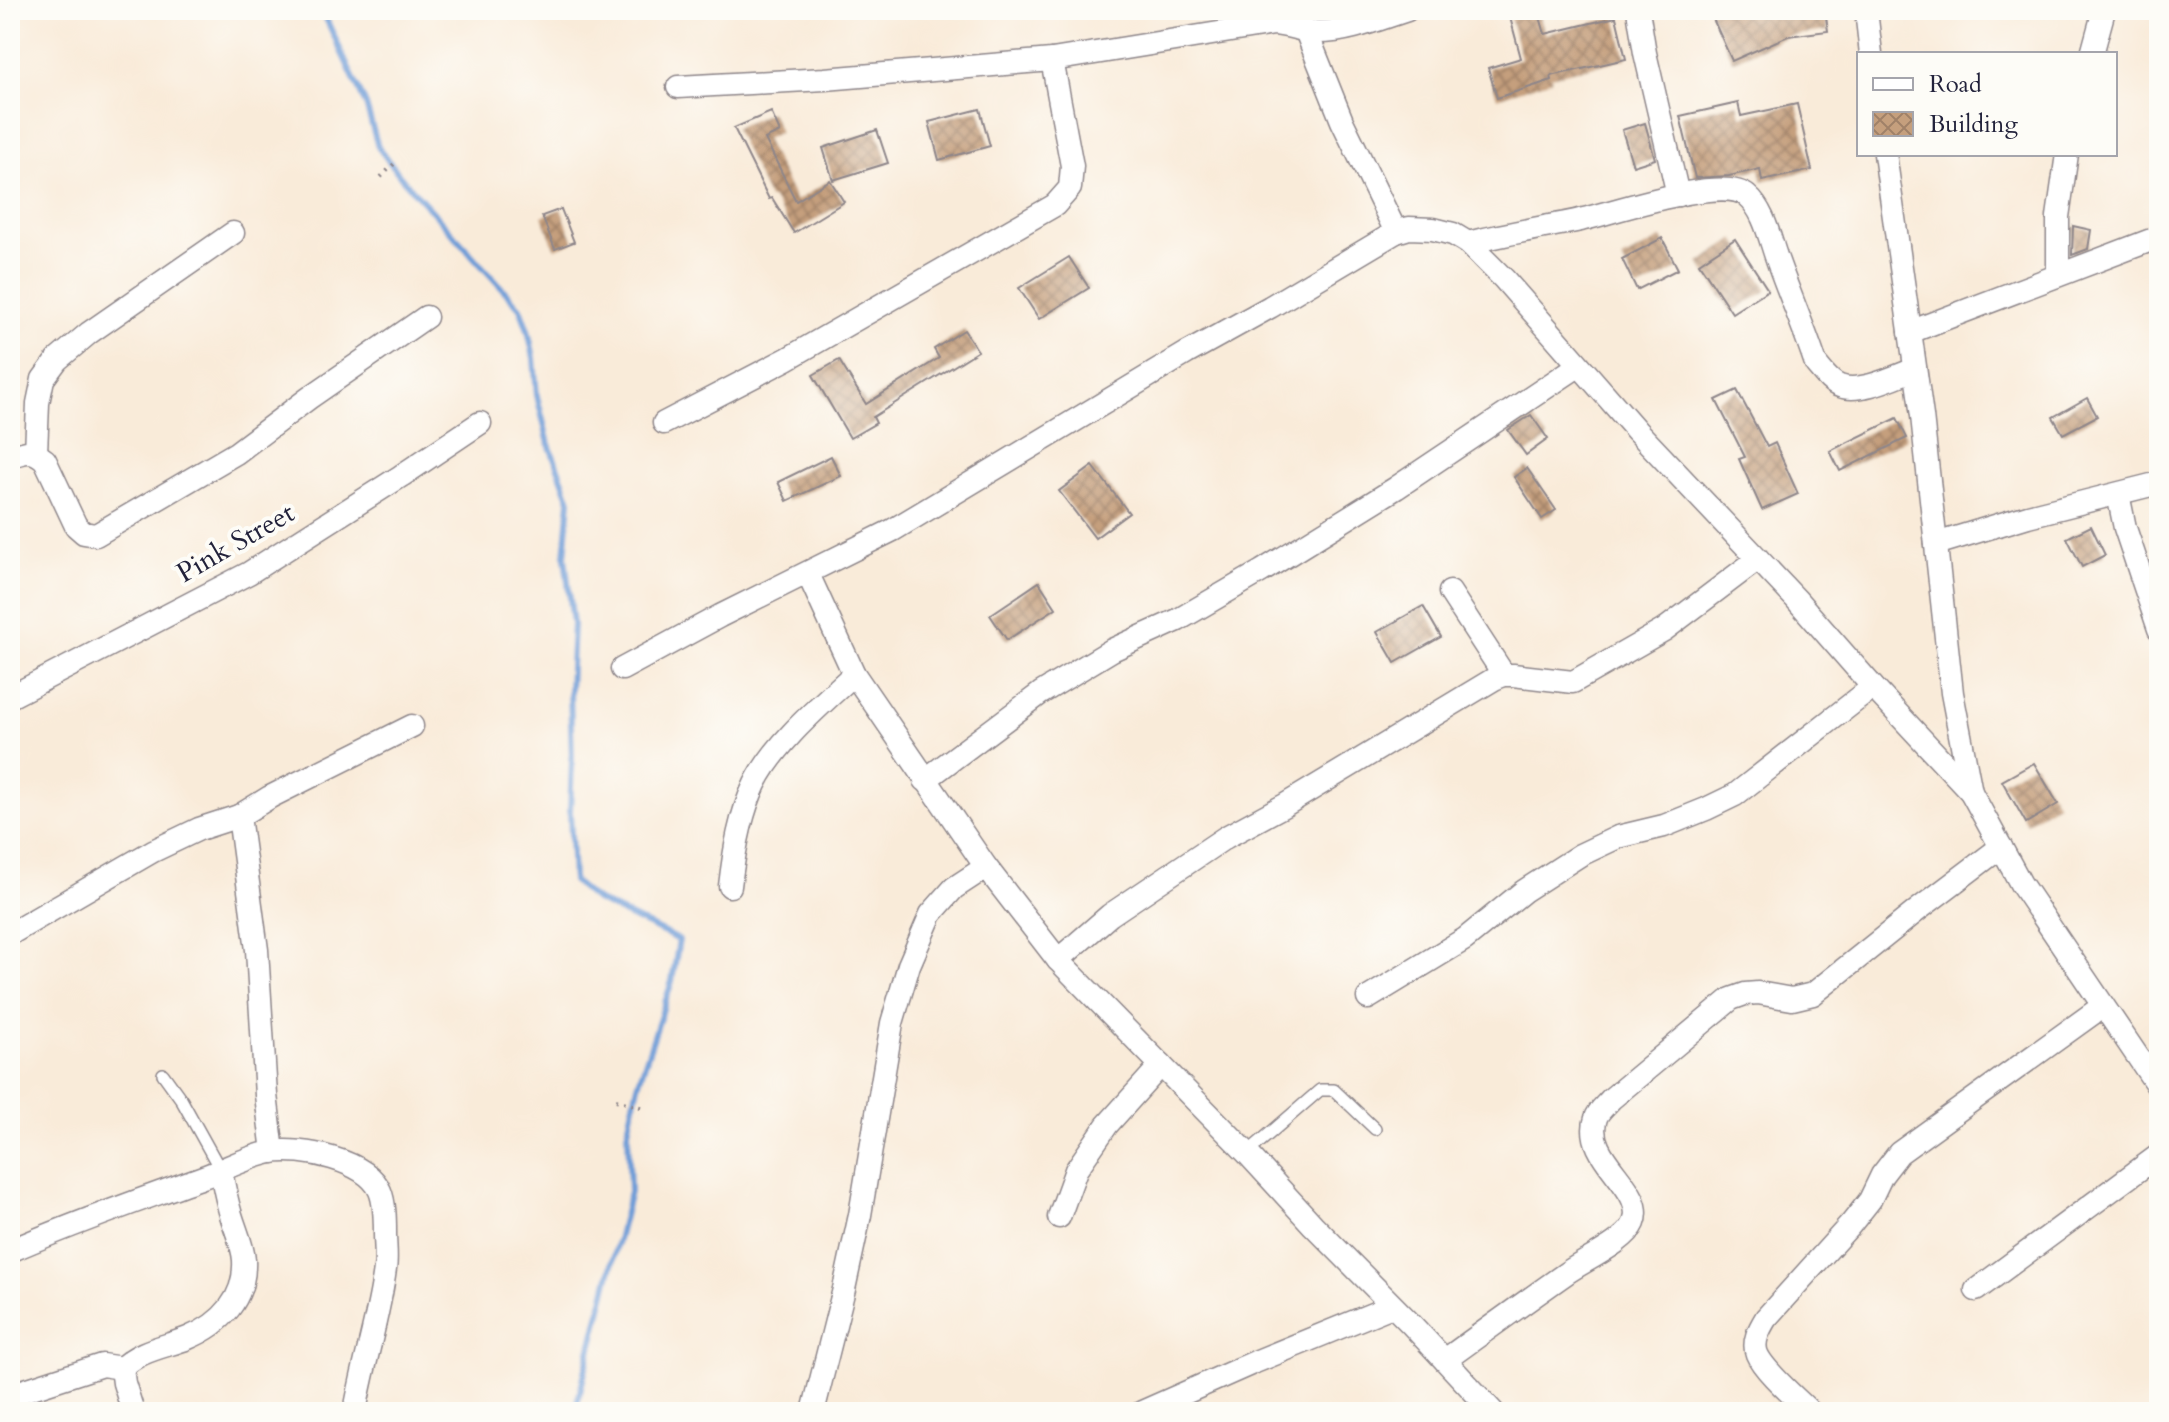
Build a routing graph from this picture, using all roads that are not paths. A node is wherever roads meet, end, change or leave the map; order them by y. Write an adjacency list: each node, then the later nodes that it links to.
1 (1407, 10): 5 (street)
2 (1638, 10): 12 (street)
3 (1866, 10): 6 (street)
4 (2104, 10): 7 (street)
5 (1306, 31): 8 (street); 13 (street)
6 (1871, 52)
7 (2093, 52)
8 (1052, 60): 9 (street); 23 (street)
9 (678, 87)
10 (1885, 156): 19 (street)
11 (2067, 156): 17 (street)
12 (1678, 195): 16 (street); 21 (street)
13 (1396, 232): 16 (street); 30 (street)
14 (233, 233): 24 (street)
15 (2159, 237): 17 (street)
16 (1468, 243): 20 (street)
17 (2058, 275): 19 (street)
18 (426, 317): 24 (street)
19 (1910, 332): 21 (street)
20 (1578, 366): 29 (street); 39 (street)
21 (1915, 369): 28 (street)
22 (480, 423): 37 (street, Pink Street)
23 (664, 423)
24 (36, 453): 25 (street)
25 (10, 457)
26 (2159, 483): 27 (street)
27 (2118, 494): 28 (street); 32 (street)
28 (1936, 544): 40 (street)
29 (1758, 559): 35 (street); 36 (street)
30 (808, 574): 33 (street); 34 (street)
31 (1450, 592): 35 (street)
32 (2159, 629)
33 (622, 669)
34 (854, 674): 39 (street); 44 (street)
35 (1504, 675): 46 (street)
36 (1873, 687): 40 (street); 47 (street)
37 (10, 697)
38 (412, 726): 41 (street)
39 (925, 780): 43 (street)
40 (1971, 792): 42 (street)
41 (239, 816): 45 (street); 53 (street)
42 (2001, 847): 48 (street); 61 (street)
43 (986, 867): 46 (street); 66 (street)
44 (730, 886)
45 (10, 934)
46 (1058, 960): 49 (street)
47 (1368, 998)
48 (2103, 1006): 51 (street); 69 (street)
49 (1161, 1065): 54 (street); 57 (street)
50 (163, 1074): 56 (lane)
51 (2159, 1088)
52 (1375, 1129): 54 (lane)
53 (273, 1152): 56 (street); 65 (street)
54 (1247, 1153): 60 (street)
55 (2159, 1155): 59 (street)
56 (221, 1171): 58 (street); 62 (street)
57 (1059, 1217)
58 (10, 1251)
59 (1976, 1290)
60 (1392, 1306): 61 (street); 67 (street)
61 (1445, 1360): 68 (street)
62 (122, 1368): 63 (street); 64 (street)
63 (10, 1395)
64 (133, 1412)
65 (355, 1412)
66 (813, 1412)
67 (1142, 1412)
68 (1493, 1412)
69 (1810, 1412)

